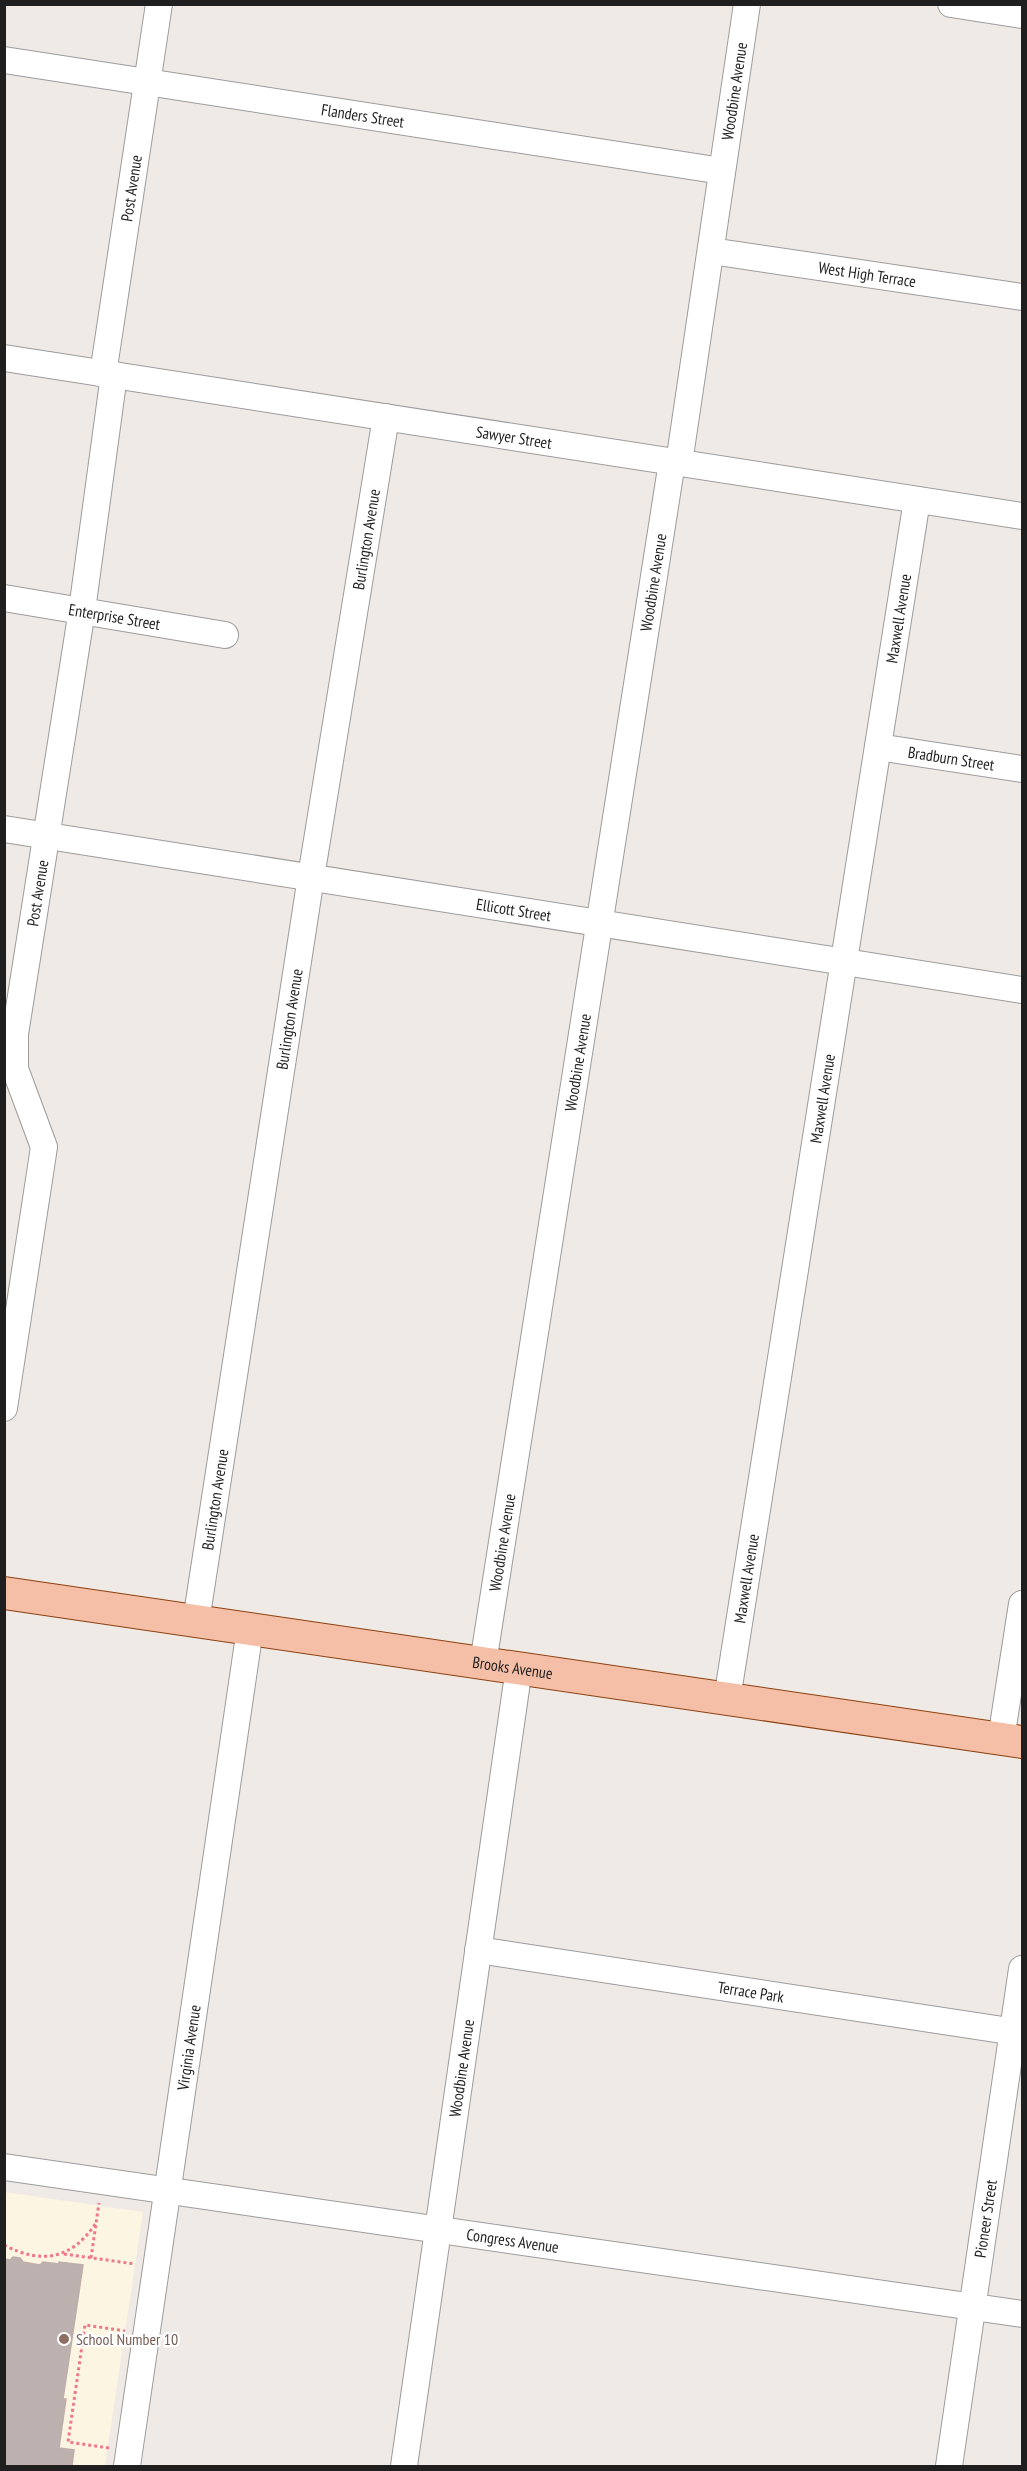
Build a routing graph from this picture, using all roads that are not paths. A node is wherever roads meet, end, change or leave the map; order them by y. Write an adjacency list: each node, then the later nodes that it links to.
1 (159, 4): 6 (street, Post Avenue)
2 (747, 4): 7 (street, Woodbine Avenue)
3 (951, 4): 4 (street)
4 (1023, 15)
5 (4, 60): 6 (street, Flanders Street)
6 (147, 83): 7 (street, Flanders Street); 11 (street, Post Avenue)
7 (722, 171): 8 (street, Woodbine Avenue)
8 (711, 251): 9 (street, West High Terrace); 13 (street, Woodbine Avenue)
9 (1023, 297)
10 (4, 358): 11 (street, Sawyer Street)
11 (109, 374): 12 (street, Sawyer Street); 17 (street, Post Avenue)
12 (386, 417): 13 (street, Sawyer Street); 23 (street, Burlington Avenue)
13 (676, 462): 14 (street, Sawyer Street); 24 (street, Woodbine Avenue)
14 (917, 500): 15 (street, Sawyer Street); 19 (street, Maxwell Avenue)
15 (1023, 516)
16 (4, 598): 17 (street, Enterprise Street)
17 (82, 610): 18 (street, Enterprise Street); 22 (street, Post Avenue)
18 (225, 635)
19 (878, 747): 20 (street, Bradburn Street); 25 (street, Maxwell Avenue)
20 (1023, 770)
21 (4, 829): 22 (street, Ellicott Street)
22 (46, 835): 23 (street, Ellicott Street); 27 (street, Post Avenue)
23 (311, 877): 24 (street, Ellicott Street); 31 (street, Burlington Avenue)
24 (600, 923): 25 (street, Ellicott Street); 33 (street, Woodbine Avenue)
25 (844, 962): 26 (street, Ellicott Street); 35 (street, Maxwell Avenue)
26 (1023, 990)
27 (10, 1033): 28 (street, Post Avenue)
28 (4, 1408)
29 (5, 1597): 31 (main road, Brooks Avenue)
30 (1023, 1604): 36 (street)
31 (196, 1622): 32 (main road, Brooks Avenue)
32 (250, 1629): 33 (main road, Brooks Avenue); 41 (street, Virginia Avenue)
33 (483, 1663): 34 (main road, Brooks Avenue)
34 (519, 1668): 35 (main road, Brooks Avenue); 37 (street, Woodbine Avenue)
35 (727, 1699): 36 (main road, Brooks Avenue)
36 (1012, 1741)
37 (478, 1950): 39 (street, Terrace Park); 42 (street, Woodbine Avenue)
38 (1023, 1969): 39 (street, Pioneer Street)
39 (1018, 2032): 43 (street, Pioneer Street)
40 (4, 2167): 41 (street, Congress Avenue)
41 (168, 2191): 42 (street, Congress Avenue); 45 (street, Virginia Avenue)
42 (439, 2230): 43 (street, Congress Avenue); 46 (street, Woodbine Avenue)
43 (972, 2306): 44 (street, Congress Avenue); 47 (street, Pioneer Street)
44 (1023, 2314)
45 (127, 2466)
46 (404, 2466)
47 (949, 2466)

